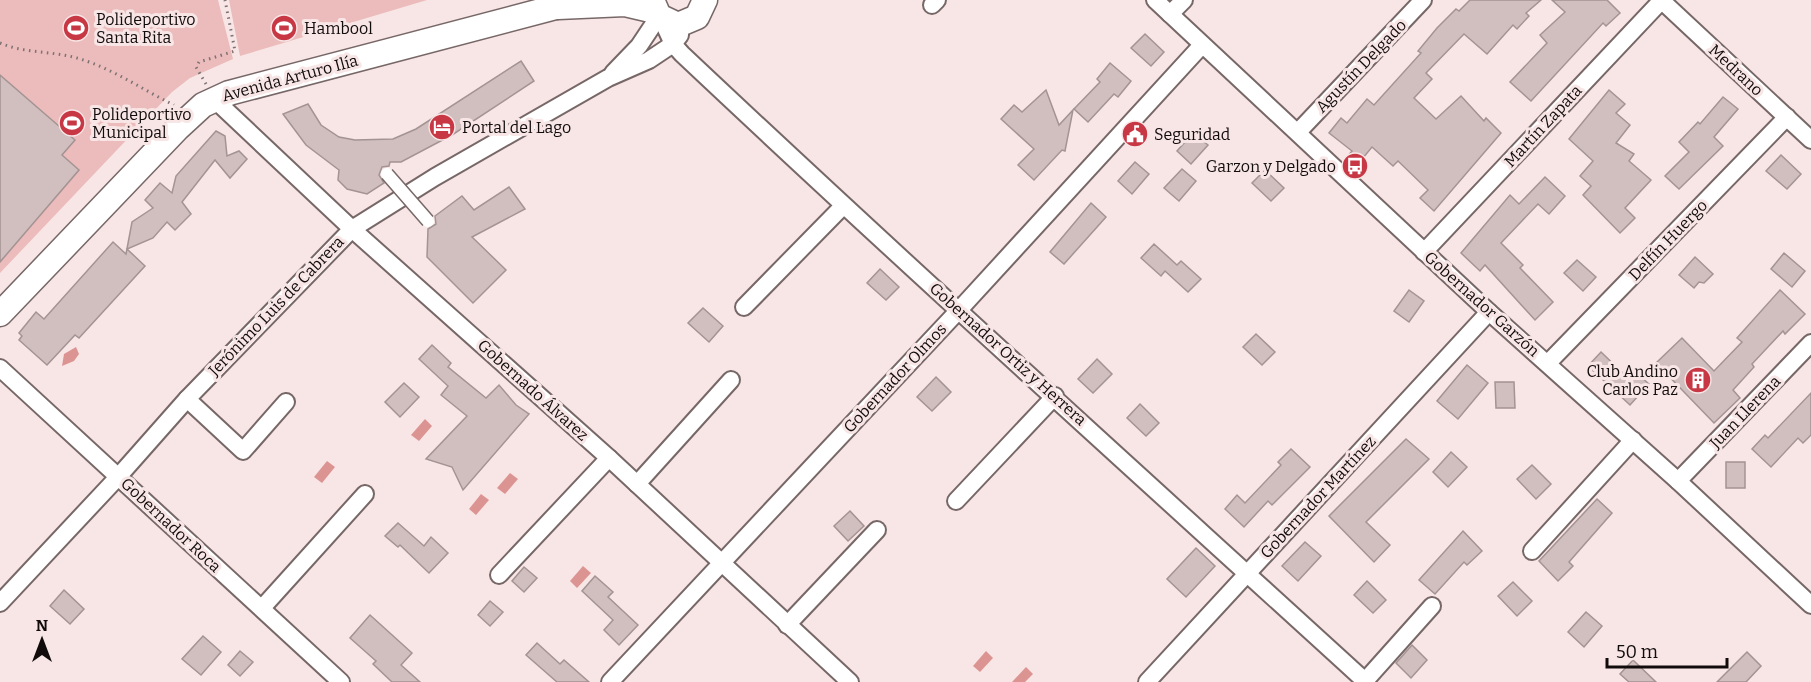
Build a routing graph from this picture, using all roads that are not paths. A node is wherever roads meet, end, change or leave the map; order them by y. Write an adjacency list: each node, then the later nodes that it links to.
1 (1155, 0): 8 (street, Gobernador Garzón)
2 (1184, 0): 8 (street)
3 (1423, 0): 14 (street, Agustín Delgado)
4 (1662, 0): 13 (street, Medrano); 20 (street, Martín Zapata)
5 (564, 4): 7 (main road, Avenida Arturo Ilía); 12 (main road, Avenida Arturo Ilía)
6 (702, 8): 7 (main road, Avenida Arturo Ilía); 9 (street, Jerónimo Luis de Cabrera)
7 (657, 11): 9 (street, Gobernador Ortiz y Herrera); 11 (street, Jerónimo Luis de Cabrera)
8 (1170, 14): 10 (street, Gobernador Garzón)
9 (673, 44): 11 (street, Jerónimo Luis de Cabrera); 17 (street, Gobernador Ortiz y Herrera)
10 (1202, 45): 14 (street, Gobernador Garzón); 22 (street, Gobernador Olmos)
11 (608, 78): 19 (street, Jerónimo Luis de Cabrera)
12 (214, 99): 19 (street, Gobernado Álvarez); 24 (main road, Avenida Arturo Ilía)
13 (1787, 117): 15 (street, Medrano); 26 (street, Delfín Huergo)
14 (1298, 132): 20 (street, Gobernador Garzón)
15 (1811, 140)
16 (387, 174): 18 (street, bridge)
17 (843, 206): 21 (street); 22 (street, Gobernador Ortiz y Herrera)
18 (428, 221)
19 (352, 229): 30 (street, Jerónimo Luis de Cabrera); 33 (street, Gobernado Álvarez)
20 (1424, 252): 23 (street, Gobernador Garzón)
21 (744, 307)
22 (959, 310): 29 (street, Gobernador Ortiz y Herrera); 41 (street, Gobernador Olmos)
23 (1489, 312): 26 (street, Gobernador Garzón); 42 (street, Gobernador Martínez)
24 (0, 314)
25 (1811, 343): 35 (street, Juan Llerena)
26 (1548, 363): 32 (street, Gobernador Garzón)
27 (0, 368): 34 (street, Gobernador Roca)
28 (731, 380): 36 (street)
29 (1055, 396): 38 (street); 42 (street, Gobernador Ortiz y Herrera)
30 (188, 399): 31 (street); 34 (street, Jerónimo Luis de Cabrera)
31 (286, 402)
32 (1633, 440): 35 (street, Gobernador Garzón); 40 (street)
33 (609, 458): 36 (street, Gobernado Álvarez); 43 (street)
34 (118, 477): 44 (street, Jerónimo Luis de Cabrera); 47 (street, Gobernador Roca)
35 (1678, 481): 45 (street, Gobernador Garzón)
36 (637, 484): 41 (street, Gobernado Álvarez)
37 (365, 495): 47 (street)
38 (956, 501)
39 (877, 530): 48 (street)
40 (1532, 551)
41 (720, 562): 48 (street, Gobernado Álvarez); 51 (street, Gobernador Olmos)
42 (1247, 574): 52 (street, Gobernador Martínez); 53 (street, Gobernador Ortiz y Herrera)
43 (499, 575)
44 (0, 603)
45 (1811, 605)
46 (1432, 606): 53 (street)
47 (261, 608): 50 (street, Gobernador Roca)
48 (787, 625): 49 (street, Gobernado Álvarez)
49 (841, 679)
50 (341, 682)
51 (610, 682)
52 (1147, 682)
53 (1365, 682)

